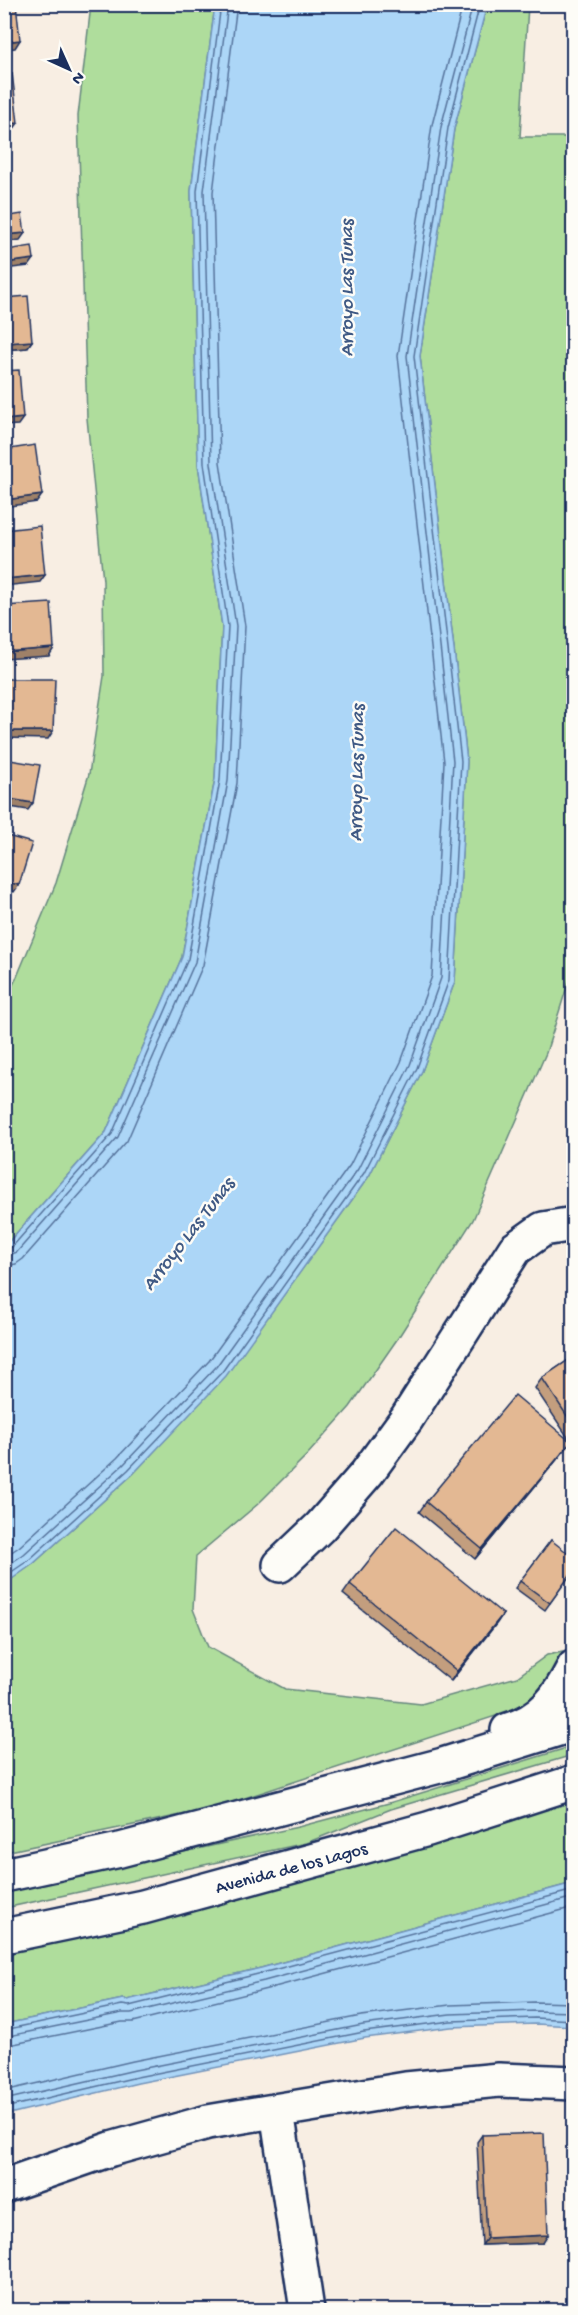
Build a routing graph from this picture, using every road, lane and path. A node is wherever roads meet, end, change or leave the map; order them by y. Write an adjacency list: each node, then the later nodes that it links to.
1 (573, 1224): 2 (street)
2 (280, 1565)
3 (573, 1667): 6 (street)
4 (573, 1724): 6 (street)
5 (573, 1782): 8 (street, Avenida de los Lagos)
6 (222, 1823): 7 (street)
7 (4, 1875)
8 (4, 1936)
9 (573, 2083): 10 (street)
10 (277, 2111): 11 (street); 12 (street)
11 (4, 2186)
12 (307, 2310)

